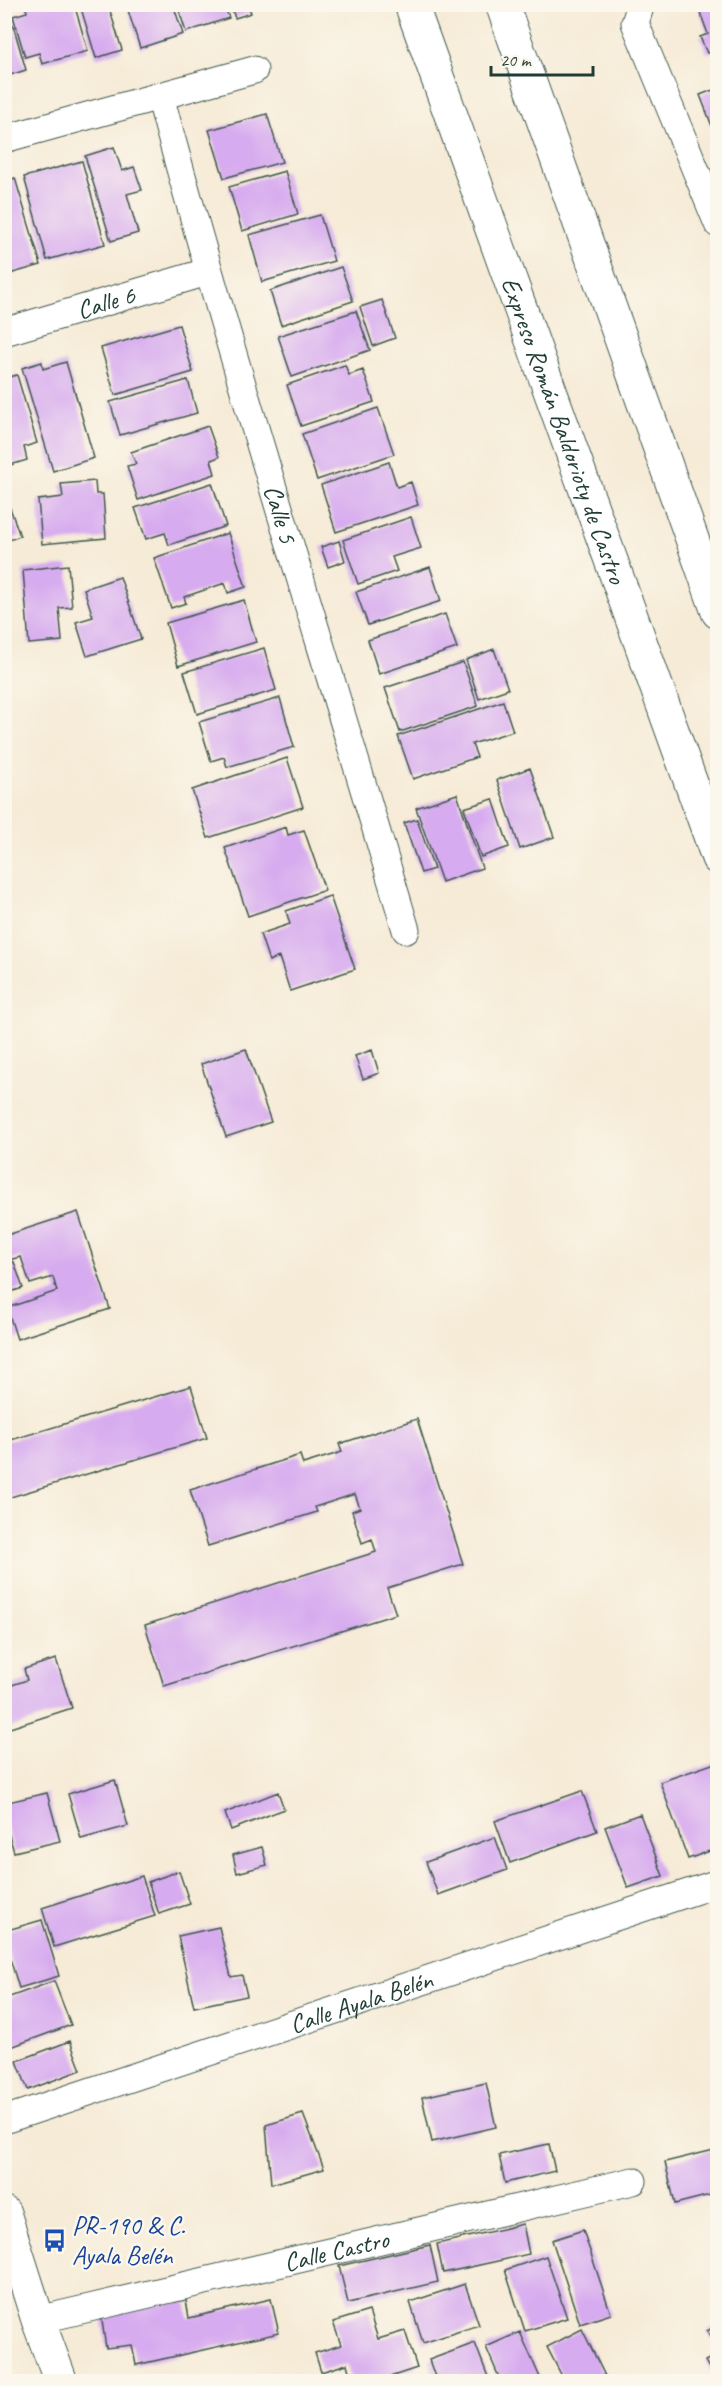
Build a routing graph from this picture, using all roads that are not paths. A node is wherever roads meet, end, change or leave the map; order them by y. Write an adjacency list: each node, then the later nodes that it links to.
1 (411, 4): 11 (main road, Expreso Román Baldorioty de Castro)
2 (502, 4): 10 (main road)
3 (641, 4): 7 (street)
4 (254, 70): 5 (street)
5 (160, 96): 6 (street); 8 (street, Calle 5)
6 (4, 139)
7 (717, 224)
8 (207, 272): 9 (street, Calle 6); 12 (street, Calle 5)
9 (4, 332)
10 (717, 612)
11 (717, 858)
12 (406, 930)
13 (717, 1884): 14 (street, Calle Ayala Belén)
14 (4, 2120)
15 (633, 2181): 17 (street, Calle Castro)
16 (4, 2213): 17 (main road)
17 (38, 2320): 18 (main road)
18 (61, 2382)

